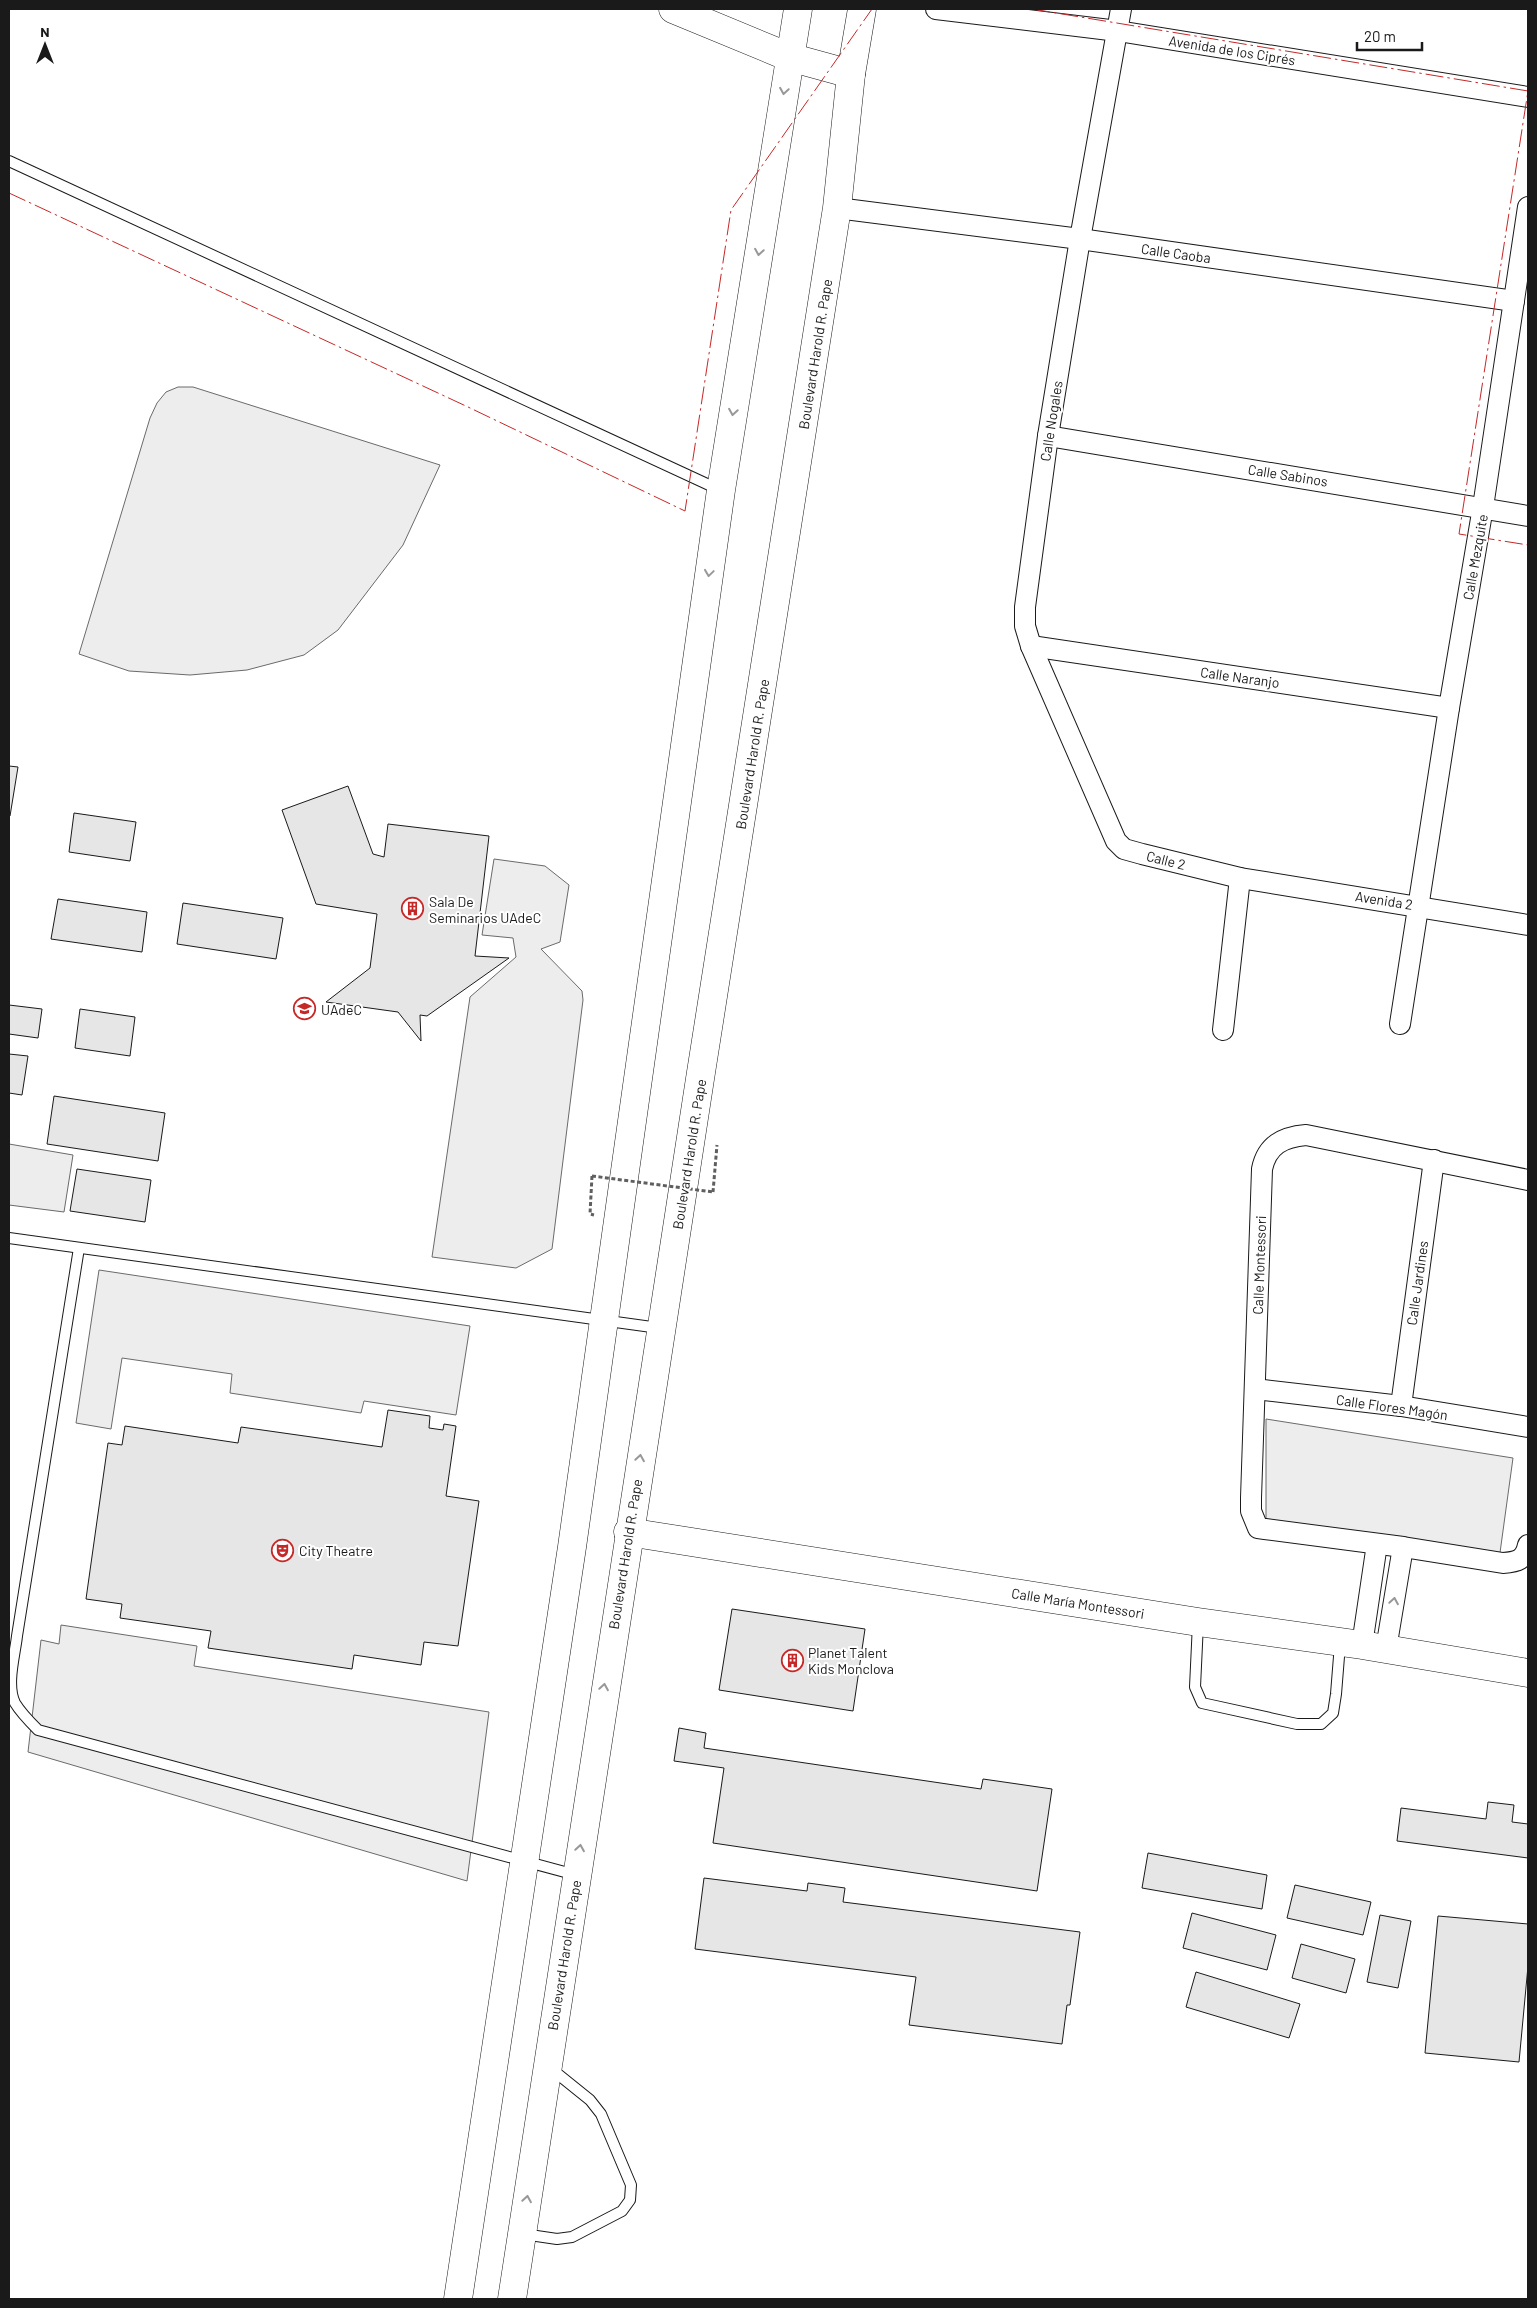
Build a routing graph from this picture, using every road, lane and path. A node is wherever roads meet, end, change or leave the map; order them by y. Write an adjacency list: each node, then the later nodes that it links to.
1 (673, 9): 7 (main road)
2 (798, 9): 7 (main road)
3 (862, 9): 8 (main road, Boulevard Harold R. Pape)
4 (936, 9): 6 (street, Avenida de los Ciprés)
5 (1121, 9): 6 (street, Calle Nogales)
6 (1118, 31): 9 (street, Avenida de los Ciprés); 13 (street, Calle Nogales)
7 (789, 57): 8 (main road); 16 (main road, one-way to 16)
8 (851, 74): 12 (main road, Boulevard Harold R. Pape)
9 (1528, 97)
10 (9, 161): 16 (lane)
11 (1528, 207): 14 (street, Calle Mezquite)
12 (838, 208): 13 (street, Calle Caoba); 34 (main road, Boulevard Harold R. Pape)
13 (1080, 239): 14 (street, Calle Caoba); 15 (street, Calle Nogales)
14 (1514, 301): 17 (street, Calle Mezquite)
15 (1048, 436): 17 (street, Calle Sabinos); 19 (street, Calle Nogales)
16 (721, 490): 33 (main road, one-way to 33)
17 (1483, 507): 18 (street, Calle Sabinos); 20 (street, Calle Mezquite)
18 (1528, 516)
19 (1031, 646): 20 (street, Calle Naranjo); 21 (street, Calle Nogales)
20 (1449, 708): 23 (street, Calle Mezquite)
21 (1108, 821): 22 (street, Calle 2)
22 (1240, 878): 23 (street, Avenida 2); 26 (street)
23 (1418, 906): 24 (street, Avenida 2); 25 (street, Calle Mezquite)
24 (1528, 925)
25 (1400, 1024)
26 (1223, 1030)
27 (717, 1142): 30 (path, bridge)
28 (1434, 1160): 29 (street, Calle Montessori); 35 (street, Calle Montessori); 36 (street, Calle Jardines)
29 (1528, 1180)
30 (590, 1214)
31 (9, 1238): 32 (lane)
32 (79, 1248): 33 (lane); 43 (lane)
33 (604, 1320): 34 (lane); 46 (main road)
34 (661, 1328): 38 (main road, Boulevard Harold R. Pape, one-way to 34)
35 (1255, 1389): 36 (street, Calle Flores Magón); 39 (street, Calle Montessori)
36 (1400, 1406): 37 (street, Calle Flores Magón)
37 (1528, 1427)
38 (628, 1532): 42 (main road, Calle María Montessori); 47 (main road, Boulevard Harold R. Pape, one-way to 38)
39 (1378, 1544): 41 (street, Calle Montessori); 44 (street)
40 (1528, 1544): 41 (street, Calle Montessori)
41 (1402, 1547): 44 (street, one-way to 41)
42 (1198, 1622): 44 (main road, Calle María Montessori); 44 (lane)
43 (13, 1635): 46 (lane)
44 (1363, 1645): 45 (main road, Calle María Montessori)
45 (1528, 1673)
46 (523, 1862): 47 (lane); 50 (main road)
47 (576, 1875): 48 (main road, Boulevard Harold R. Pape)
48 (547, 2065): 49 (main road, Boulevard Harold R. Pape, one-way to 48); 49 (lane)
49 (522, 2234): 51 (main road, Boulevard Harold R. Pape)
50 (458, 2299)
51 (512, 2299)

